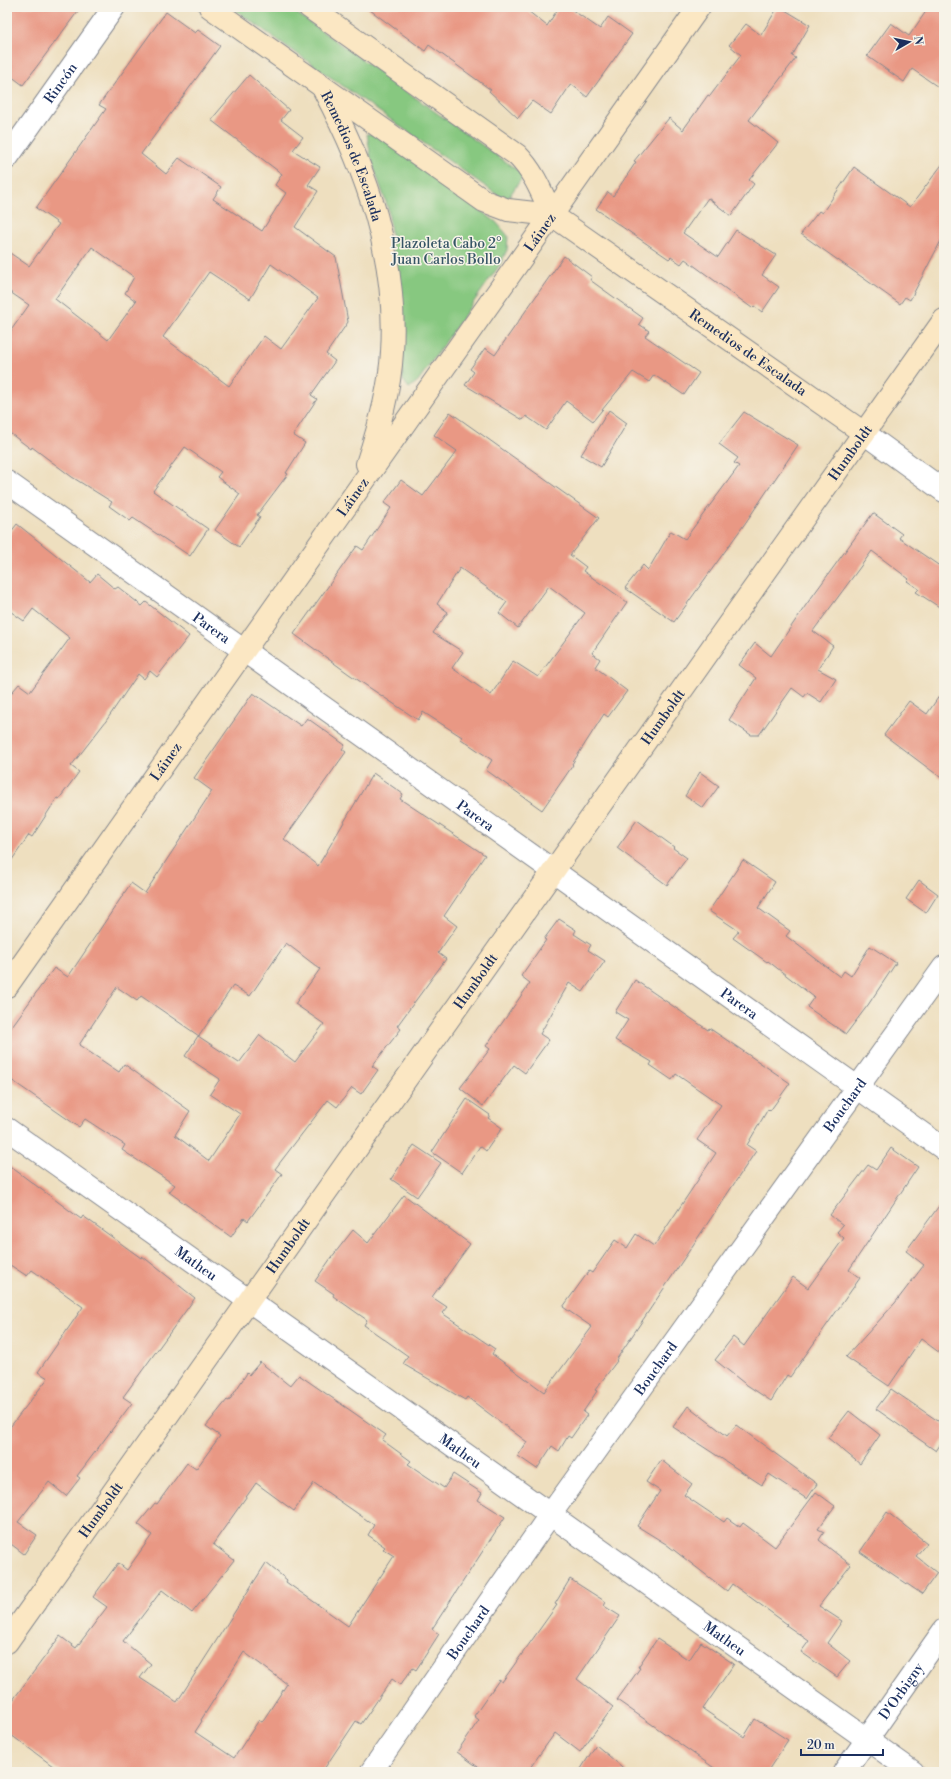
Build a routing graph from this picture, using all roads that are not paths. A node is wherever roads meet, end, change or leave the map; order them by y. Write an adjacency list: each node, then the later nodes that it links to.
1 (114, 7): 6 (street, Rincón)
2 (210, 7): 5 (main road, Remedios de Escalada)
3 (309, 7): 7 (main road)
4 (699, 7): 7 (main road, Láinez)
5 (321, 86): 7 (main road, Remedios de Escalada); 11 (main road, Remedios de Escalada)
6 (7, 158)
7 (552, 215): 9 (main road, Remedios de Escalada); 11 (main road, Láinez)
8 (944, 320): 9 (main road, Humboldt)
9 (864, 433): 12 (street, Remedios de Escalada); 14 (main road, Humboldt)
10 (7, 482): 13 (street, Parera)
11 (360, 487): 13 (main road, Láinez)
12 (944, 491)
13 (243, 651): 14 (street, Parera); 16 (main road, Láinez)
14 (554, 872): 17 (street, Parera); 20 (main road, Humboldt)
15 (944, 967): 17 (street, Bouchard)
16 (7, 986)
17 (857, 1088): 19 (street, Parera); 21 (street, Bouchard)
18 (7, 1129): 20 (street, Matheu)
19 (944, 1149)
20 (249, 1301): 21 (street, Matheu); 23 (main road, Humboldt)
21 (550, 1515): 24 (street, Matheu); 25 (street, Bouchard)
22 (944, 1630): 24 (street, D'Orbigny)
23 (7, 1642)
24 (867, 1739): 26 (street, D'Orbigny); 27 (street, Matheu)
25 (371, 1772)
26 (844, 1772)
27 (913, 1772)

